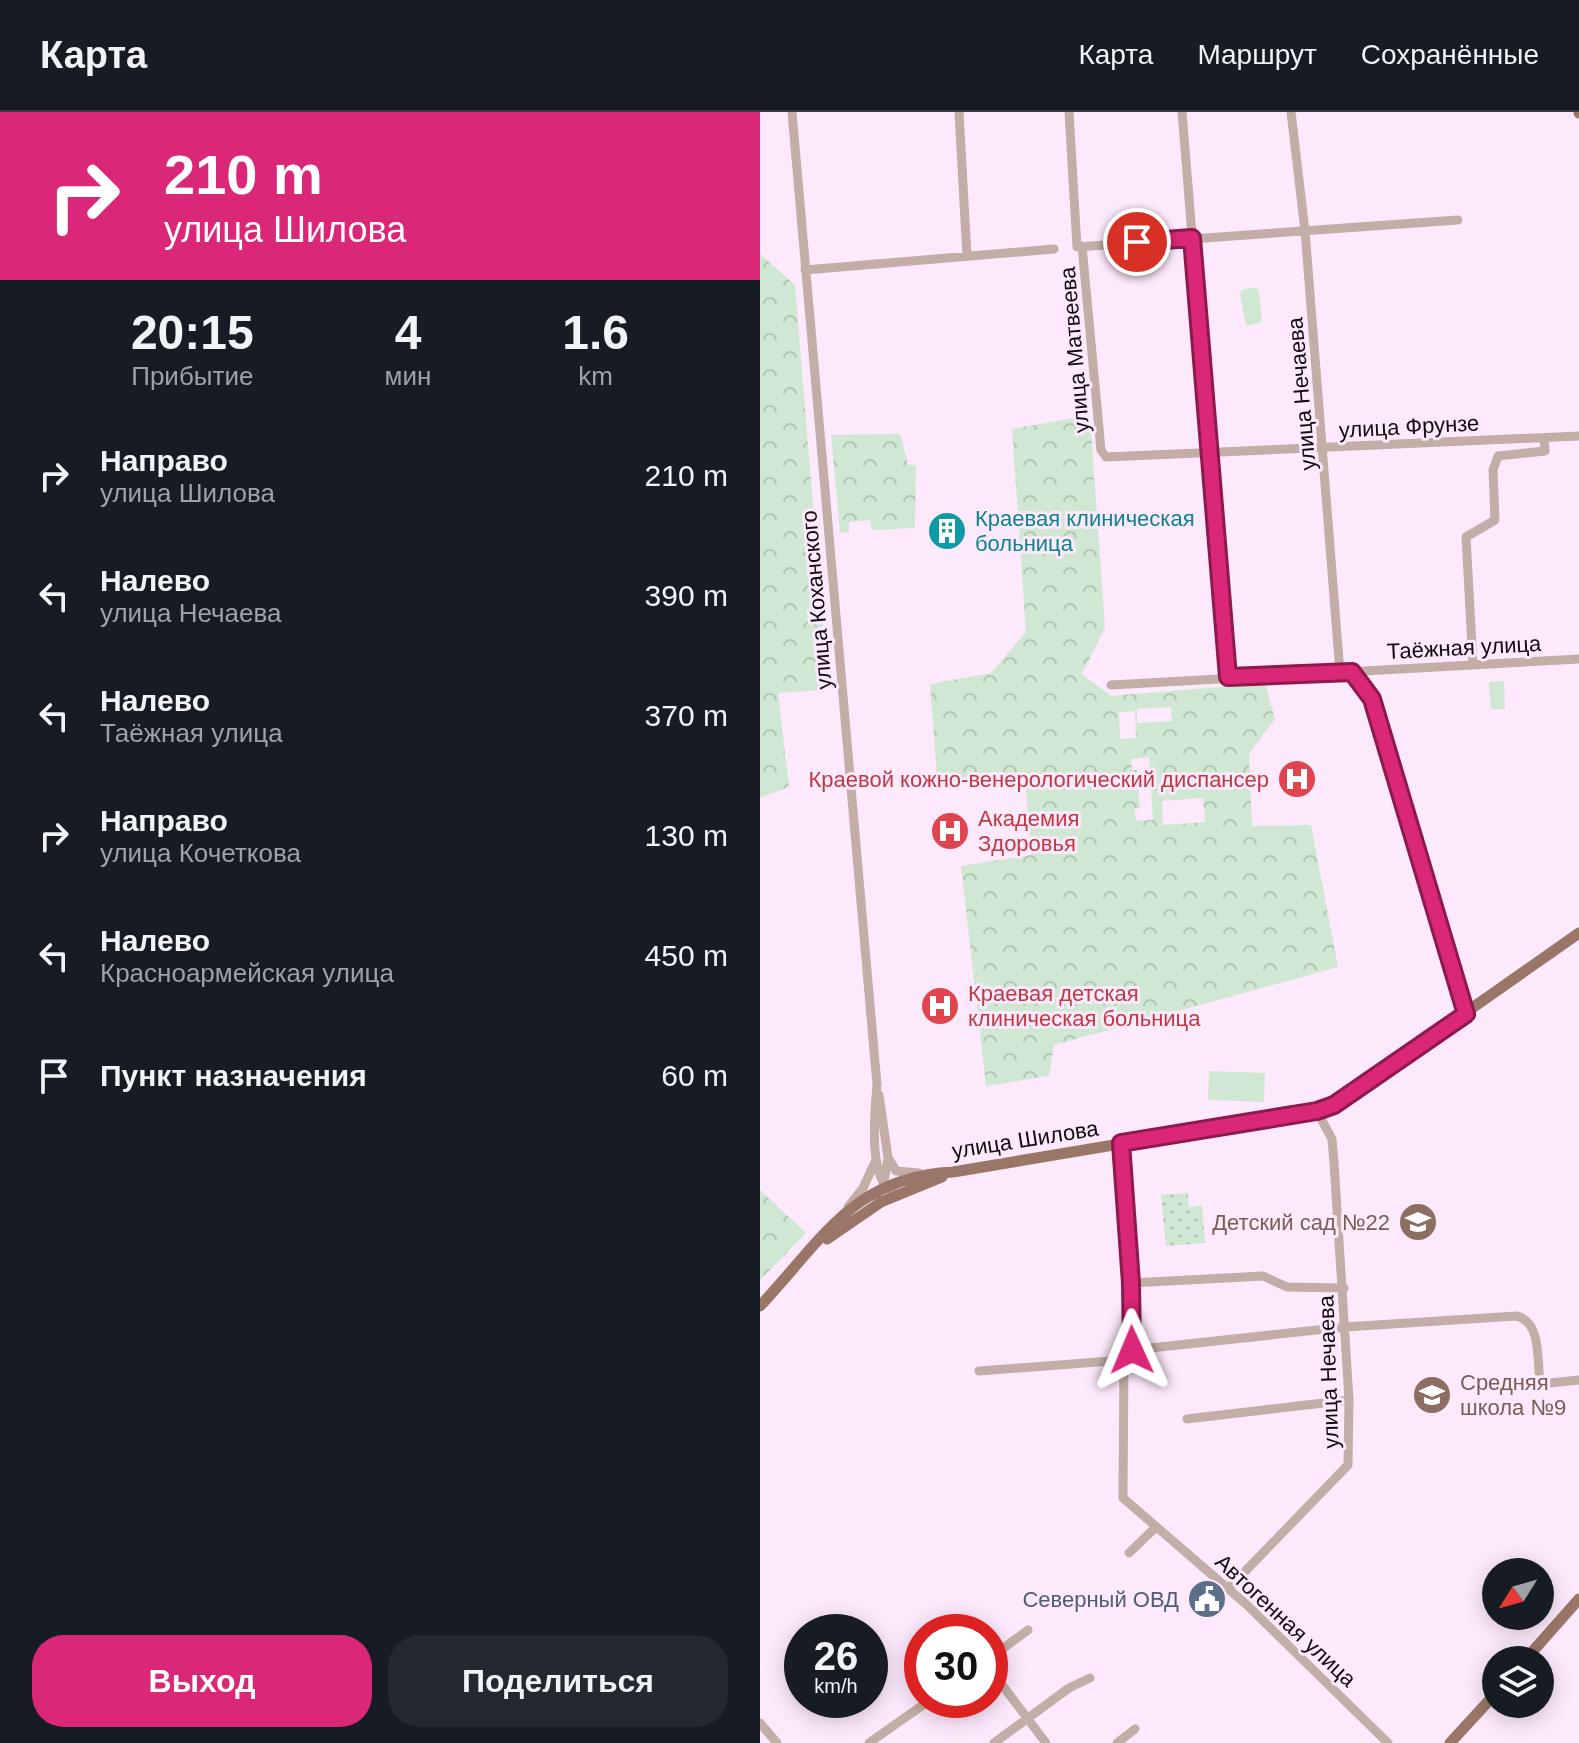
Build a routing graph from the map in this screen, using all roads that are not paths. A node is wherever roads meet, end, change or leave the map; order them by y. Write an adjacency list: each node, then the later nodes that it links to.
1 (792, 112): 12 (street, улица Коханского)
2 (959, 112): 11 (street)
3 (1069, 112): 9 (street, улица Матвеева)
4 (1182, 112): 8 (street)
5 (1291, 112): 7 (street, улица Нечаева)
6 (1458, 220): 7 (street)
7 (1305, 231): 8 (street); 15 (street, улица Нечаева)
8 (1192, 238): 9 (street); 17 (street)
9 (1079, 247): 16 (street, улица Матвеева)
10 (1054, 249): 11 (street)
11 (967, 256): 12 (street)
12 (805, 270): 26 (street, улица Коханского)
13 (1579, 436): 14 (street, улица Фрунзе)
14 (1544, 438): 15 (street, улица Фрунзе); 19 (street)
15 (1324, 449): 17 (street, улица Фрунзе); 21 (street, улица Нечаева)
16 (1101, 450): 17 (street, улица Фрунзе)
17 (1210, 453): 22 (street)
18 (1579, 659): 19 (street, Таёжная улица)
19 (1473, 665): 20 (street, Таёжная улица)
20 (1352, 672): 21 (street, Таёжная улица); 25 (street)
21 (1340, 673): 22 (street, Таёжная улица)
22 (1228, 677): 23 (street, Таёжная улица)
23 (1111, 685)
24 (1579, 933): 25 (main road, улица Шилова)
25 (1466, 1014): 27 (main road, улица Шилова)
26 (877, 1085): 29 (street); 30 (street)
27 (1317, 1111): 28 (main road, улица Шилова); 37 (street, улица Нечаева)
28 (1121, 1143): 31 (main road, улица Шилова); 36 (street)
29 (877, 1155): 33 (street); 35 (street)
30 (888, 1158): 32 (street); 33 (street)
31 (953, 1172): 32 (main road, улица Шилова); 34 (main road)
32 (926, 1173): 33 (main road, улица Шилова)
33 (884, 1185): 34 (street); 35 (main road, улица Шилова)
34 (898, 1194): 35 (main road)
35 (848, 1218): 38 (main road, улица Шилова)
36 (1131, 1283): 37 (street); 40 (street)
37 (1344, 1288): 39 (street, улица Нечаева)
38 (760, 1306)
39 (1345, 1327): 40 (street); 42 (street); 43 (street, улица Нечаева)
40 (1128, 1353): 41 (street); 45 (street, Автогенная улица)
41 (979, 1371)
42 (1579, 1380)
43 (1349, 1400): 44 (street); 47 (street, улица Нечаева)
44 (1187, 1419)
45 (1155, 1528): 46 (street); 47 (street, Автогенная улица)
46 (1129, 1553)
47 (1229, 1588): 64 (street, Автогенная улица)
48 (1579, 1599): 51 (main road)
49 (1028, 1630): 50 (street)
50 (1008, 1645)
51 (1537, 1646)
52 (1090, 1678): 56 (street)
53 (1008, 1693): 56 (street)
54 (1482, 1708): 65 (main road)
55 (904, 1718): 60 (street)
56 (1027, 1718): 61 (street); 62 (street)
57 (761, 1725): 59 (street)
58 (1135, 1729): 63 (street)
59 (777, 1743)
60 (869, 1743)
61 (994, 1743)
62 (1046, 1743)
63 (1117, 1743)
64 (1388, 1743)
65 (1450, 1743)

